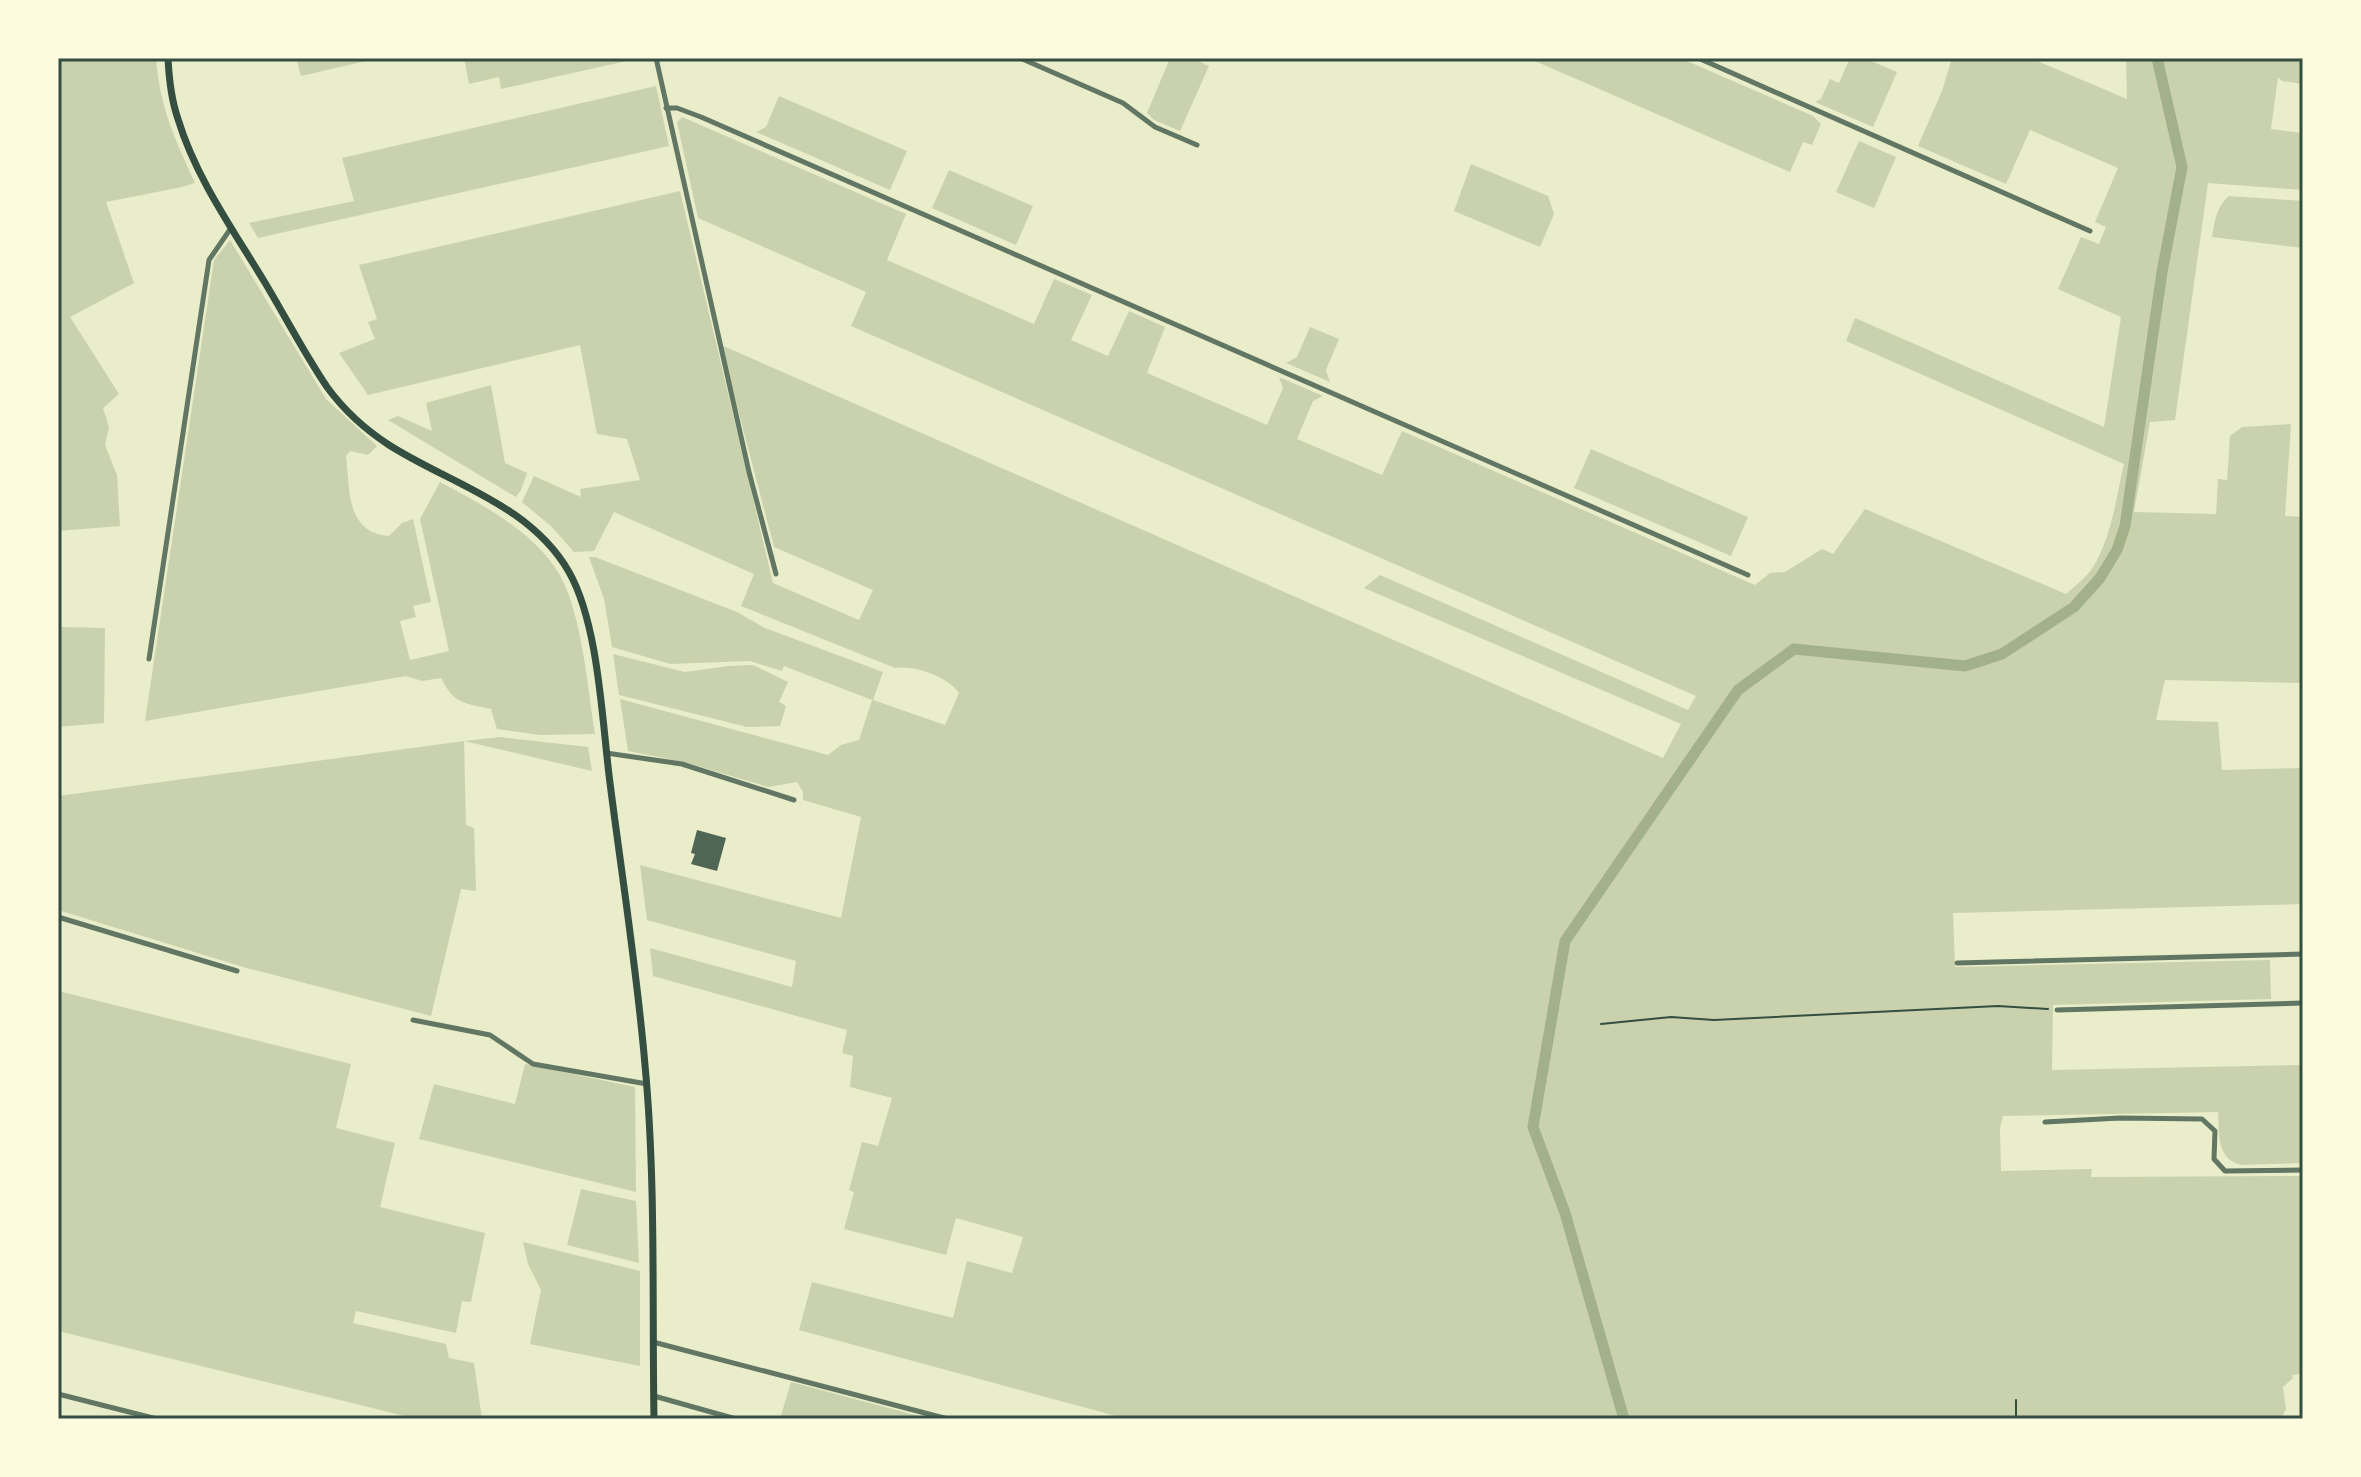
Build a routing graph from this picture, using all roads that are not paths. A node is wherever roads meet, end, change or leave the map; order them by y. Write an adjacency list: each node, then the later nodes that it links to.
1 (168, 58): 7 (main road)
2 (656, 58): 5 (street)
3 (1020, 58): 6 (street)
4 (1698, 58): 8 (street)
5 (666, 108): 9 (street); 10 (street)
6 (1197, 145)
7 (231, 228): 11 (street); 12 (main road)
8 (2090, 231)
9 (776, 574)
10 (1748, 575)
11 (149, 659)
12 (606, 753): 13 (street); 21 (main road)
13 (794, 800)
14 (58, 917): 17 (street)
15 (2303, 954): 16 (street)
16 (1957, 963)
17 (237, 971)
18 (2303, 1003): 19 (street)
19 (2057, 1010)
20 (413, 1020): 21 (street)
21 (647, 1084): 24 (main road)
22 (2045, 1122): 23 (street)
23 (2303, 1170)
24 (653, 1342): 26 (main road); 30 (street)
25 (58, 1394): 27 (street)
26 (654, 1396): 28 (main road); 29 (street)
27 (157, 1419)
28 (654, 1419)
29 (736, 1419)
30 (948, 1419)

